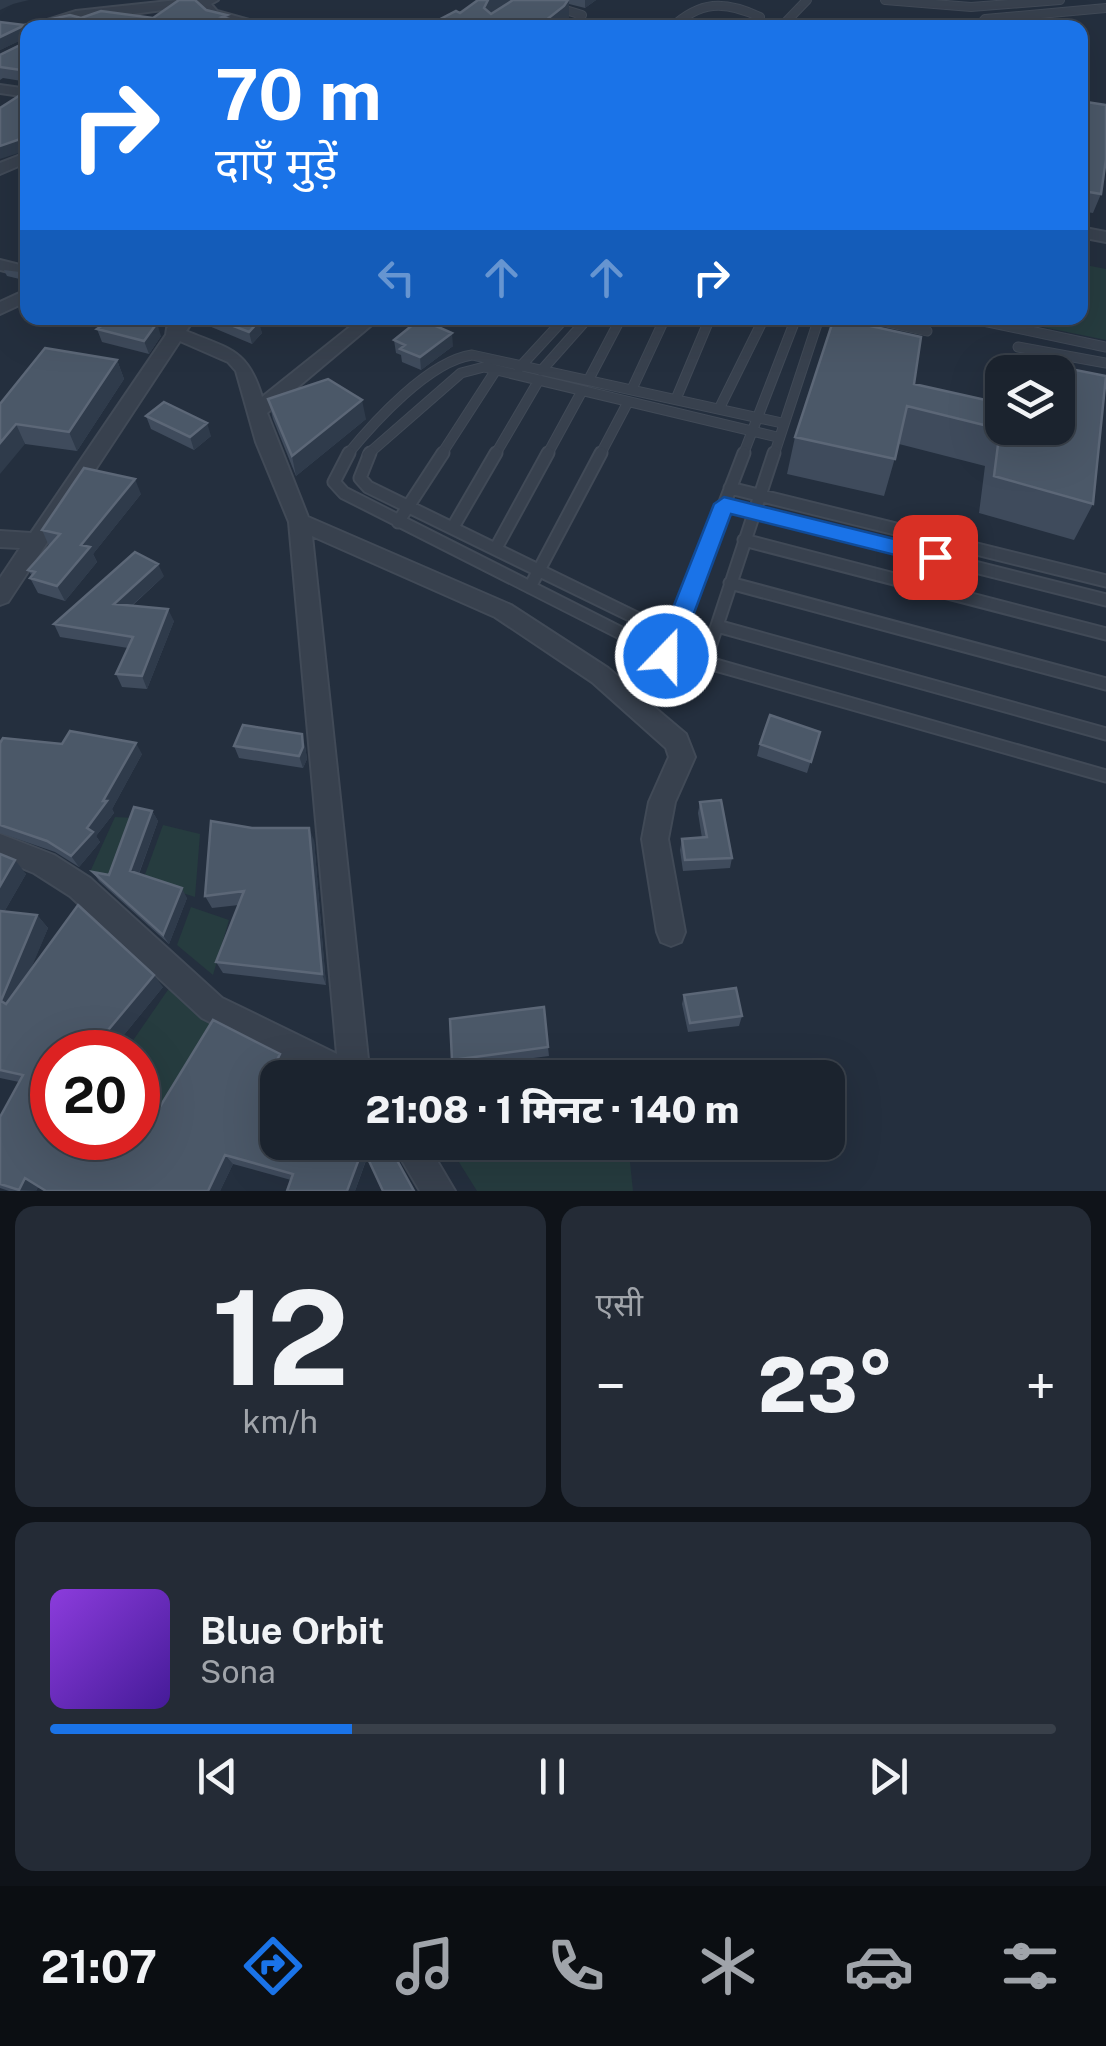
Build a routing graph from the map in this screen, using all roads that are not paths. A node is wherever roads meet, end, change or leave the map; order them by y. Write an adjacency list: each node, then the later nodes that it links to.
1 (807, 0): 12 (lane)
2 (885, 0): 3 (lane)
3 (1060, 0)
4 (208, 2): 7 (street); 8 (street)
5 (552, 6): 9 (lane)
6 (1106, 8): 13 (lane)
7 (56, 20)
8 (238, 20)
9 (578, 20)
10 (680, 20): 11 (lane)
11 (757, 20)
12 (788, 20)
13 (984, 20)
14 (180, 325): 40 (street); 56 (street)
15 (362, 325): 40 (street)
16 (559, 325): 30 (lane)
17 (582, 325): 33 (lane)
18 (617, 325): 34 (lane)
19 (662, 325): 35 (lane)
20 (707, 325): 37 (lane)
21 (761, 325): 39 (lane)
22 (793, 325): 41 (lane)
23 (817, 325): 42 (lane)
24 (903, 325): 26 (lane)
25 (1002, 325): 28 (lane)
26 (928, 330)
27 (1018, 347): 29 (lane)
28 (1106, 347)
29 (1106, 363)
30 (523, 364): 32 (lane); 33 (lane); 51 (lane)
31 (496, 370): 32 (lane); 48 (lane); 48 (lane)
32 (513, 374): 33 (lane)
33 (539, 376): 34 (lane); 36 (lane); 52 (lane)
34 (590, 379): 35 (lane)
35 (632, 389): 37 (lane)
36 (582, 391): 38 (lane); 57 (lane)
37 (676, 399): 39 (lane)
38 (628, 402): 43 (lane); 59 (lane)
39 (719, 409): 41 (lane)
40 (258, 411): 50 (street)
41 (756, 417): 42 (lane); 43 (lane)
42 (782, 424): 44 (lane)
43 (751, 431): 44 (lane); 45 (lane)
44 (777, 438): 46 (lane)
45 (730, 488): 46 (lane); 47 (lane)
46 (759, 495): 49 (lane); 54 (lane)
47 (724, 504): 49 (lane); 67 (lane)
48 (410, 507): 51 (lane); 52 (lane)
49 (754, 512): 55 (lane); 58 (lane)
50 (300, 522): 74 (street); 76 (street)
51 (398, 522): 62 (lane)
52 (453, 526): 57 (lane)
53 (0, 538): 56 (street)
54 (939, 539): 58 (lane); 60 (lane)
55 (744, 540): 61 (lane); 66 (lane)
56 (33, 541): 63 (street)
57 (496, 548): 59 (lane)
58 (935, 557): 64 (lane)
59 (539, 569): 62 (lane); 67 (lane)
60 (1106, 581)
61 (730, 584): 65 (lane); 70 (lane)
62 (530, 588): 68 (lane)
63 (0, 596)
64 (1106, 600)
65 (716, 626): 69 (lane); 71 (lane)
66 (1106, 634)
67 (676, 637): 68 (lane); 69 (lane)
68 (666, 656): 69 (lane)
69 (707, 657): 72 (lane)
70 (1106, 684)
71 (1106, 734)
72 (1106, 776)
73 (0, 846): 75 (street)
74 (671, 932)
75 (318, 1060)
76 (350, 1060)
77 (419, 1160): 78 (street)
78 (439, 1191)

